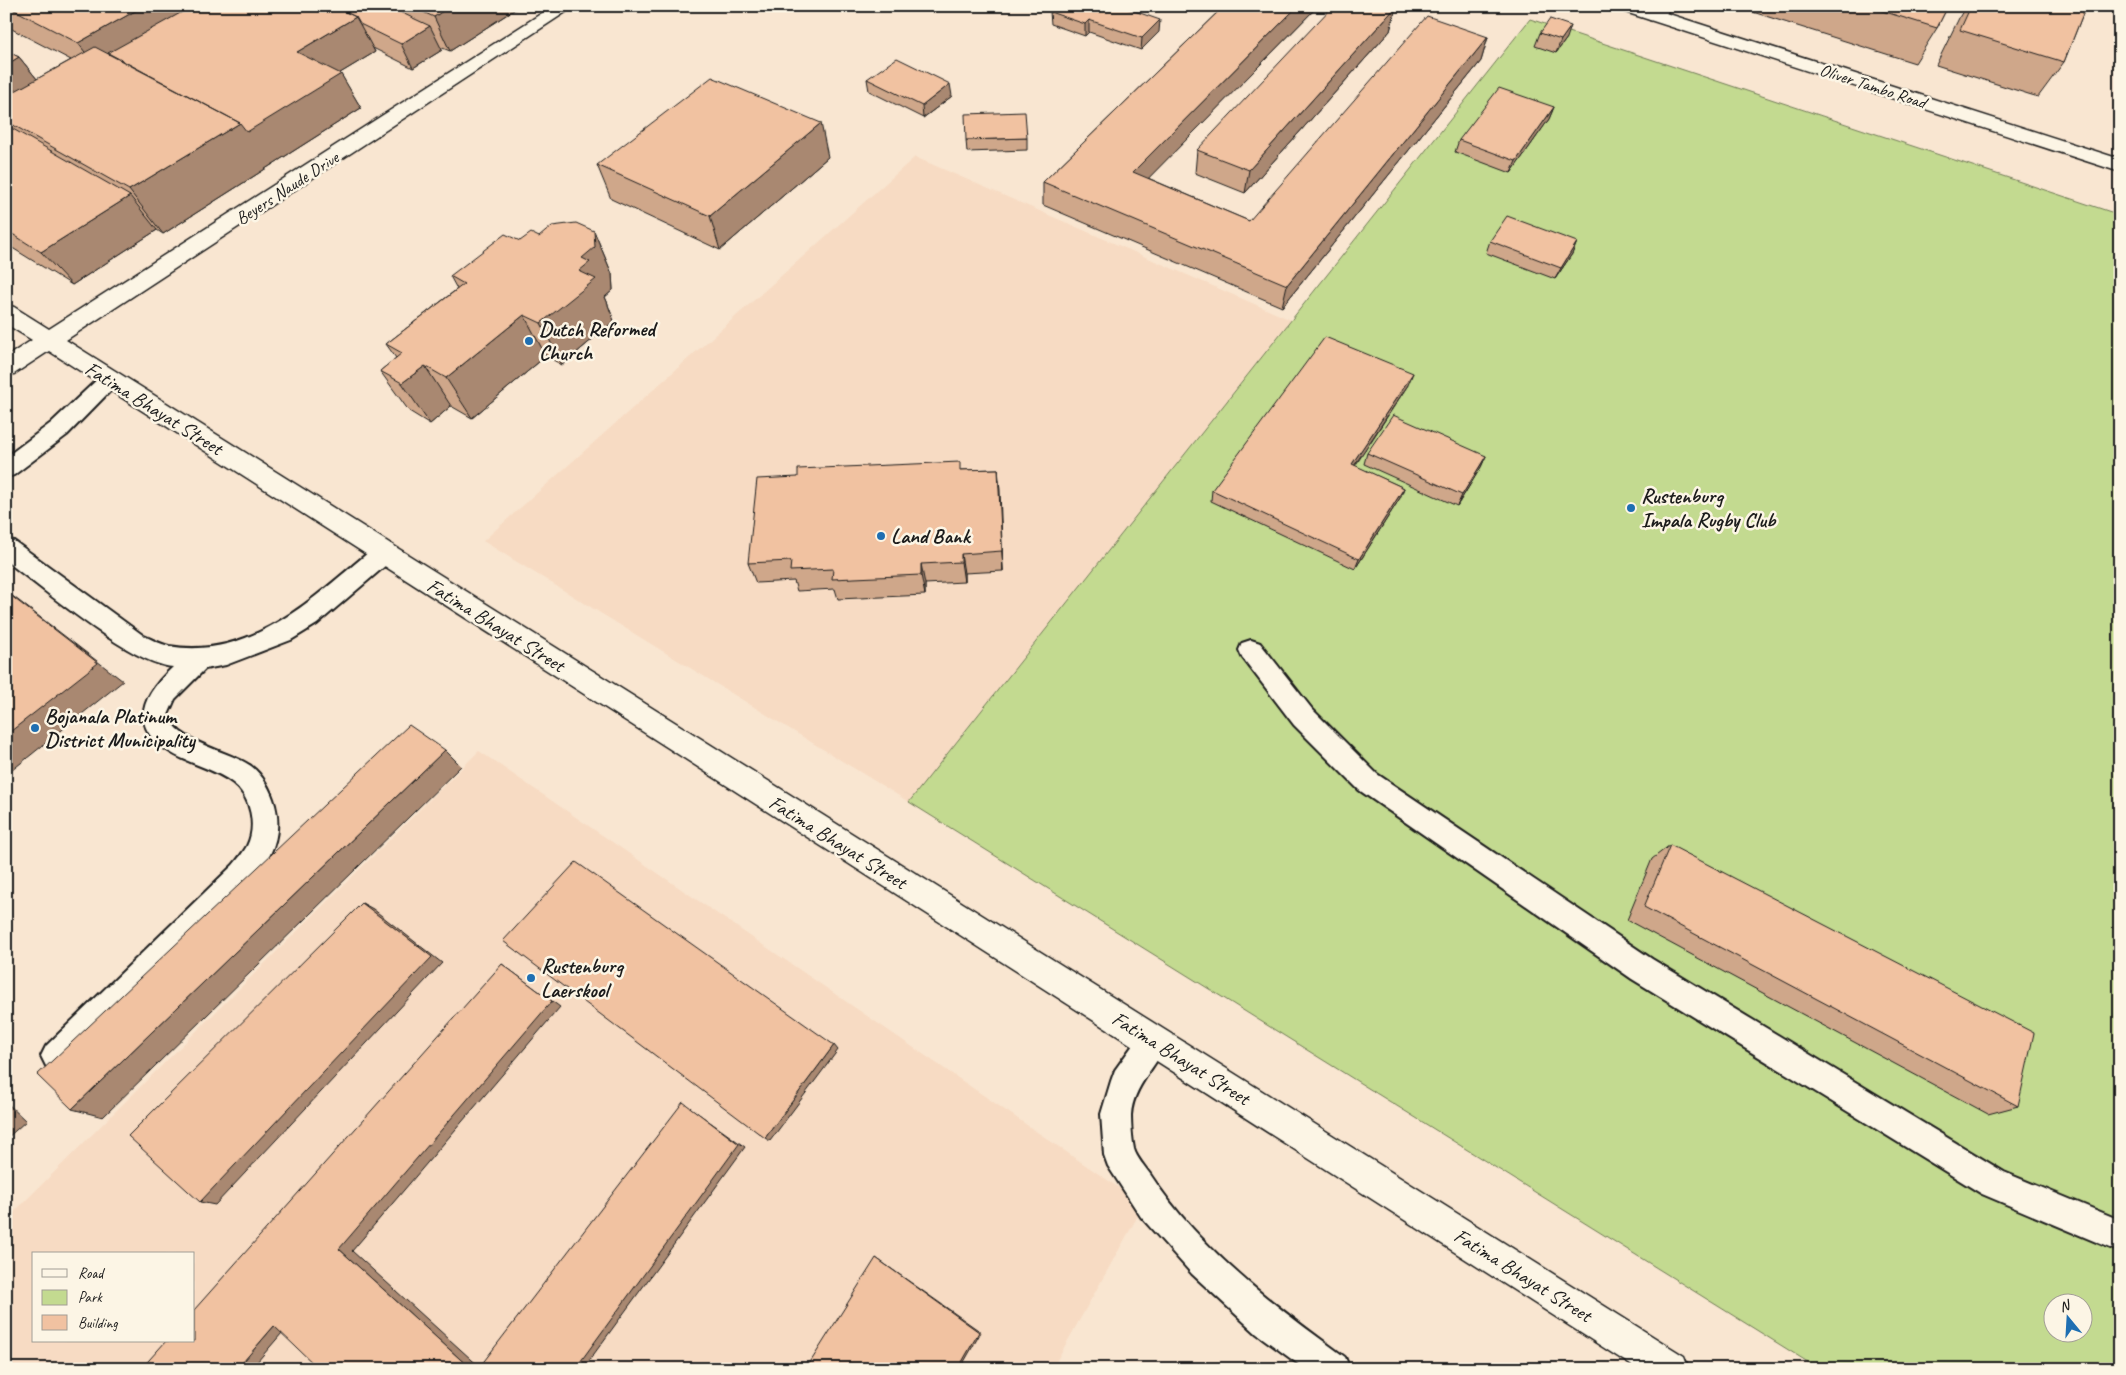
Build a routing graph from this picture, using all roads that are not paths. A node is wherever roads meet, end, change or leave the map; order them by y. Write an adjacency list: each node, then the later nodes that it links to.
1 (566, 6): 6 (street, Beyers Naude Drive)
2 (1626, 6): 3 (street, Oliver Tambo Road)
3 (1659, 11): 4 (street, Oliver Tambo Road)
4 (2120, 166)
5 (6, 313): 6 (street, Fatima Bhayat Street)
6 (50, 340): 7 (street, Beyers Naude Drive); 8 (street, Fatima Bhayat Street)
7 (6, 368)
8 (109, 380): 9 (lane); 11 (street, Fatima Bhayat Street)
9 (6, 469)
10 (6, 548): 13 (lane)
11 (384, 553): 13 (lane); 14 (street, Fatima Bhayat Street)
12 (1251, 650): 16 (lane)
13 (199, 659): 15 (lane)
14 (1153, 1040): 17 (lane); 18 (street, Fatima Bhayat Street)
15 (56, 1056)
16 (2120, 1236)
17 (1332, 1369)
18 (1671, 1369)

